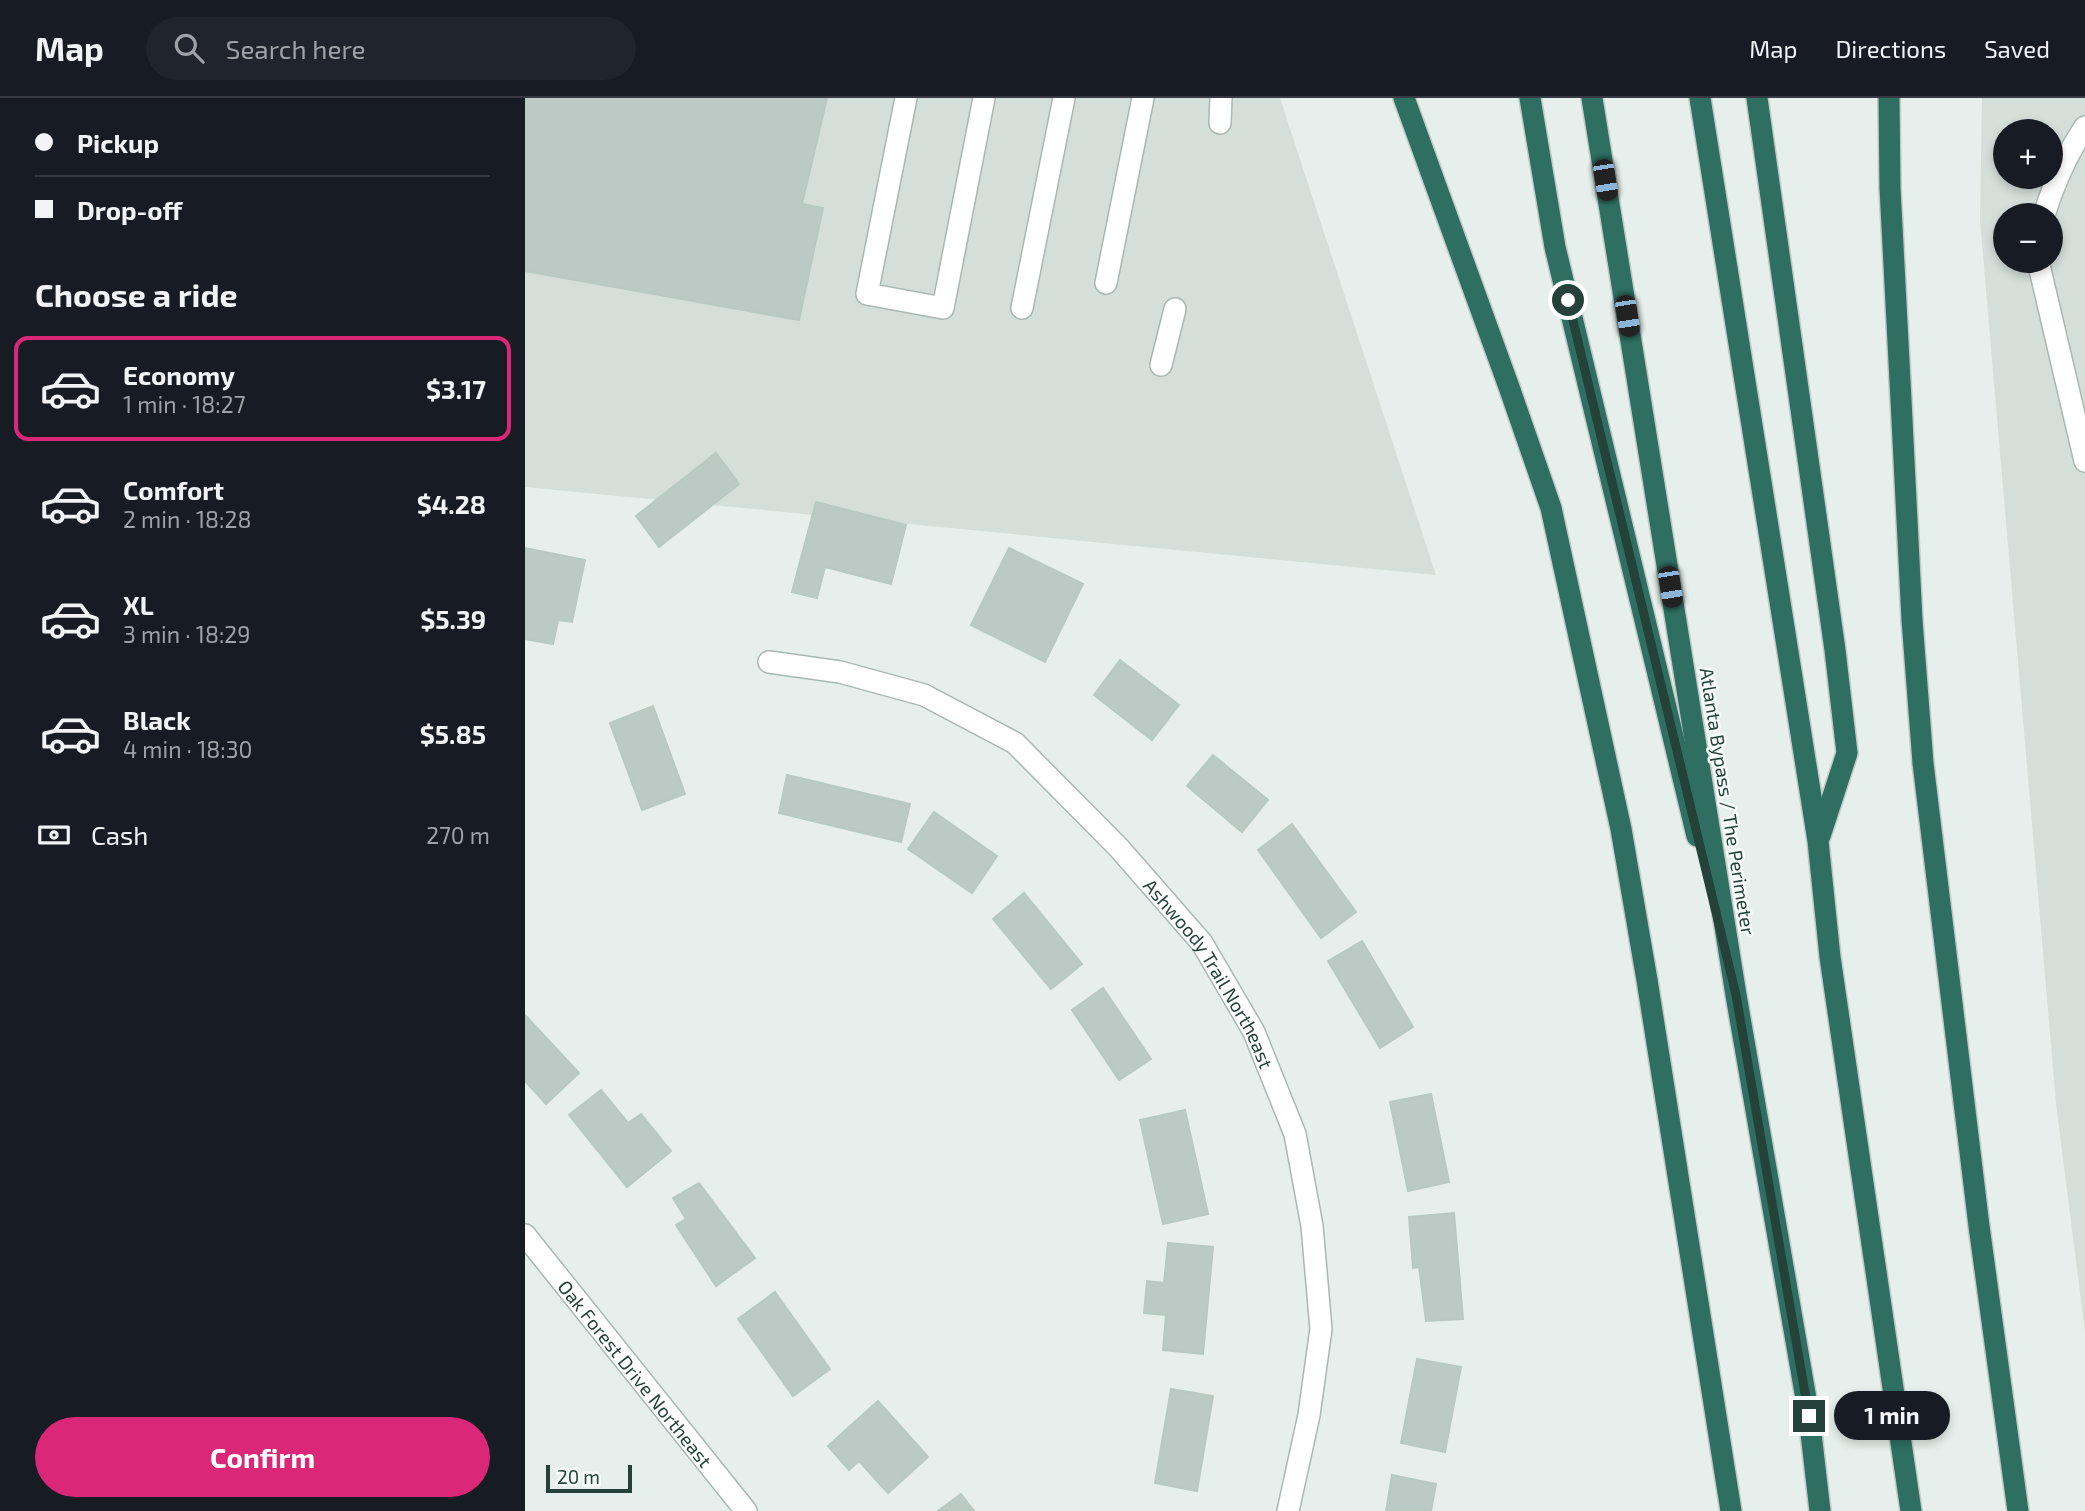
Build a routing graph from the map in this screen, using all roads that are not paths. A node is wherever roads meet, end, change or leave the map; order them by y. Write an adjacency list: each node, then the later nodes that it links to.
1 (906, 98): 2 (street)
2 (984, 98)
3 (1064, 98): 17 (street)
4 (1143, 98): 16 (street)
5 (1221, 98): 12 (street)
6 (1404, 98): 27 (highway)
7 (1529, 98): 23 (highway)
8 (1592, 98): 23 (highway, Atlanta Bypass / The Perimeter)
9 (1700, 98): 22 (highway)
10 (1757, 98): 22 (highway)
11 (1889, 98): 30 (highway)
12 (1220, 123)
13 (2085, 127): 14 (street)
14 (2048, 203)
15 (2041, 273): 20 (street)
16 (1106, 283)
17 (1022, 308)
18 (1175, 309): 19 (street)
19 (1161, 365)
20 (2085, 461)
21 (769, 662): 26 (street, Ashwoody Trail Northeast)
22 (1818, 841): 29 (highway)
23 (1736, 995): 28 (highway, Atlanta Bypass / The Perimeter)
24 (525, 1235): 25 (street, Oak Forest Drive Northeast)
25 (746, 1511)
26 (1287, 1511)
27 (1731, 1511)
28 (1820, 1511)
29 (1911, 1511)
30 (2018, 1511)

